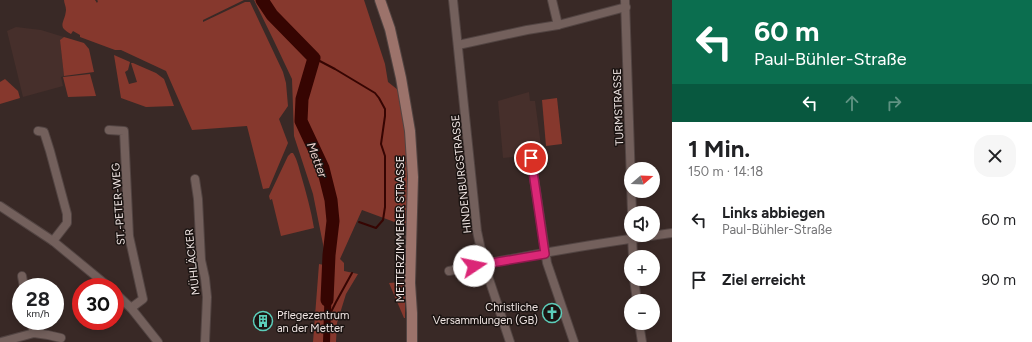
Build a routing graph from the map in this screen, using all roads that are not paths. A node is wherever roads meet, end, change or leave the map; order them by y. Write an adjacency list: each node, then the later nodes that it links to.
1 (380, 0): 30 (main road, METTERZIMMERER STRASSE)
2 (453, 0): 6 (street, HINDENBURGSTRASSE)
3 (552, 0): 5 (street)
4 (625, 3): 5 (street); 12 (street, TURMSTRASSE)
5 (558, 25): 6 (street)
6 (458, 46): 18 (street, HINDENBURGSTRASSE)
7 (109, 130): 22 (street, ST.-PETER-WEG)
8 (38, 131): 16 (street)
9 (531, 158): 17 (street)
10 (195, 180): 29 (street, MÜHLÄCKER)
11 (0, 206): 16 (street)
12 (632, 206)
13 (672, 234): 14 (street)
14 (660, 235)
15 (624, 239): 17 (street)
16 (53, 241): 20 (street)
17 (545, 254): 18 (street); 32 (street)
18 (484, 264): 19 (street); 31 (street, HINDENBURGSTRASSE)
19 (449, 271)
20 (98, 278)
21 (124, 301): 22 (street)
22 (131, 308): 28 (street)
23 (33, 330): 25 (street)
24 (640, 330): 33 (street)
25 (34, 333): 26 (street); 27 (street)
26 (61, 338)
27 (1, 342)
28 (158, 342)
29 (206, 342)
30 (412, 342)
31 (510, 342)
32 (574, 342)
33 (642, 342)

